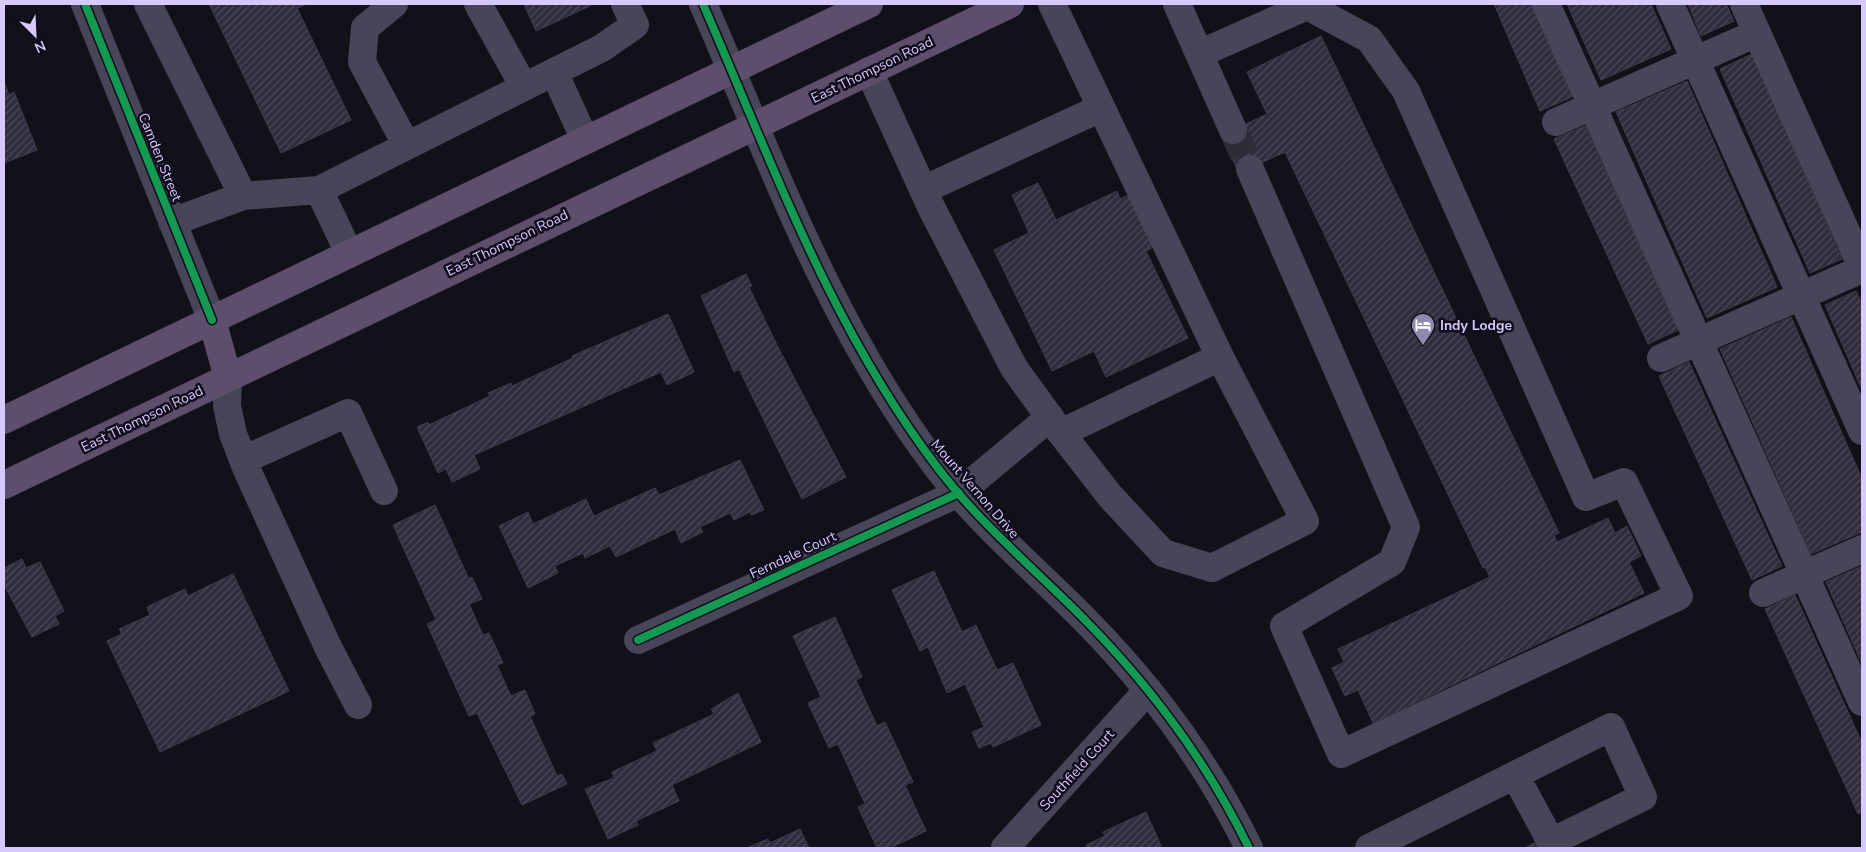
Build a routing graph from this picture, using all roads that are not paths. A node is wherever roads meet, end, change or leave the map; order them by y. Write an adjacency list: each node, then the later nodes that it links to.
1 (85, 4): 32 (street, Camden Street)
2 (148, 4): 31 (street)
3 (394, 4): 27 (street)
4 (478, 4): 20 (street)
5 (625, 4): 19 (street)
6 (703, 4): 17 (street, Mount Vernon Drive)
7 (868, 4): 17 (main road)
8 (1010, 4): 18 (main road, East Thompson Road)
9 (1052, 4): 22 (street)
10 (1178, 4): 15 (street)
11 (1546, 4): 21 (street)
12 (1670, 4): 16 (street)
13 (1744, 4): 14 (street)
14 (1757, 33): 16 (street); 34 (street)
15 (1199, 54): 25 (street); 28 (street)
16 (1696, 61): 21 (street); 35 (street)
17 (732, 68): 23 (street, Mount Vernon Drive); 26 (main road)
18 (869, 71): 23 (main road, East Thompson Road); 30 (street)
19 (554, 72): 20 (street); 26 (street)
20 (524, 87): 27 (street)
21 (1593, 106): 24 (street); 37 (street)
22 (1101, 108): 30 (street); 38 (street)
23 (750, 115): 40 (main road, East Thompson Road); 47 (street, Mount Vernon Drive)
24 (1556, 122)
25 (1233, 130)
26 (585, 140): 33 (main road)
27 (407, 146): 29 (street)
28 (1250, 169)
29 (319, 190): 31 (street); 33 (street)
30 (924, 190): 42 (street)
31 (243, 196): 32 (street)
32 (172, 222): 36 (street, Camden Street)
33 (349, 253): 36 (main road)
34 (1862, 268): 35 (street)
35 (1802, 296): 37 (street); 43 (street)
36 (212, 320): 40 (main road); 41 (main road)
37 (1699, 341): 39 (street); 49 (street)
38 (1220, 357): 42 (street, Ferndale Court); 42 (street)
39 (1661, 358)
40 (228, 378): 44 (street); 45 (main road, East Thompson Road)
41 (4, 420)
42 (1055, 425): 47 (street, Ferndale Court)
43 (1862, 431)
44 (243, 460): 46 (street); 54 (street)
45 (4, 485)
46 (384, 491)
47 (959, 494): 51 (street, Ferndale Court); 52 (street, Mount Vernon Drive)
48 (1862, 549): 49 (street)
49 (1805, 575): 50 (street); 53 (street)
50 (1763, 593)
51 (638, 640)
52 (1148, 690): 56 (street, Southfield Court); 57 (street, Mount Vernon Drive)
53 (1862, 702)
54 (358, 704)
55 (1515, 774): 55 (street); 58 (street)
56 (1005, 848)
57 (1250, 848)
58 (1369, 848)

